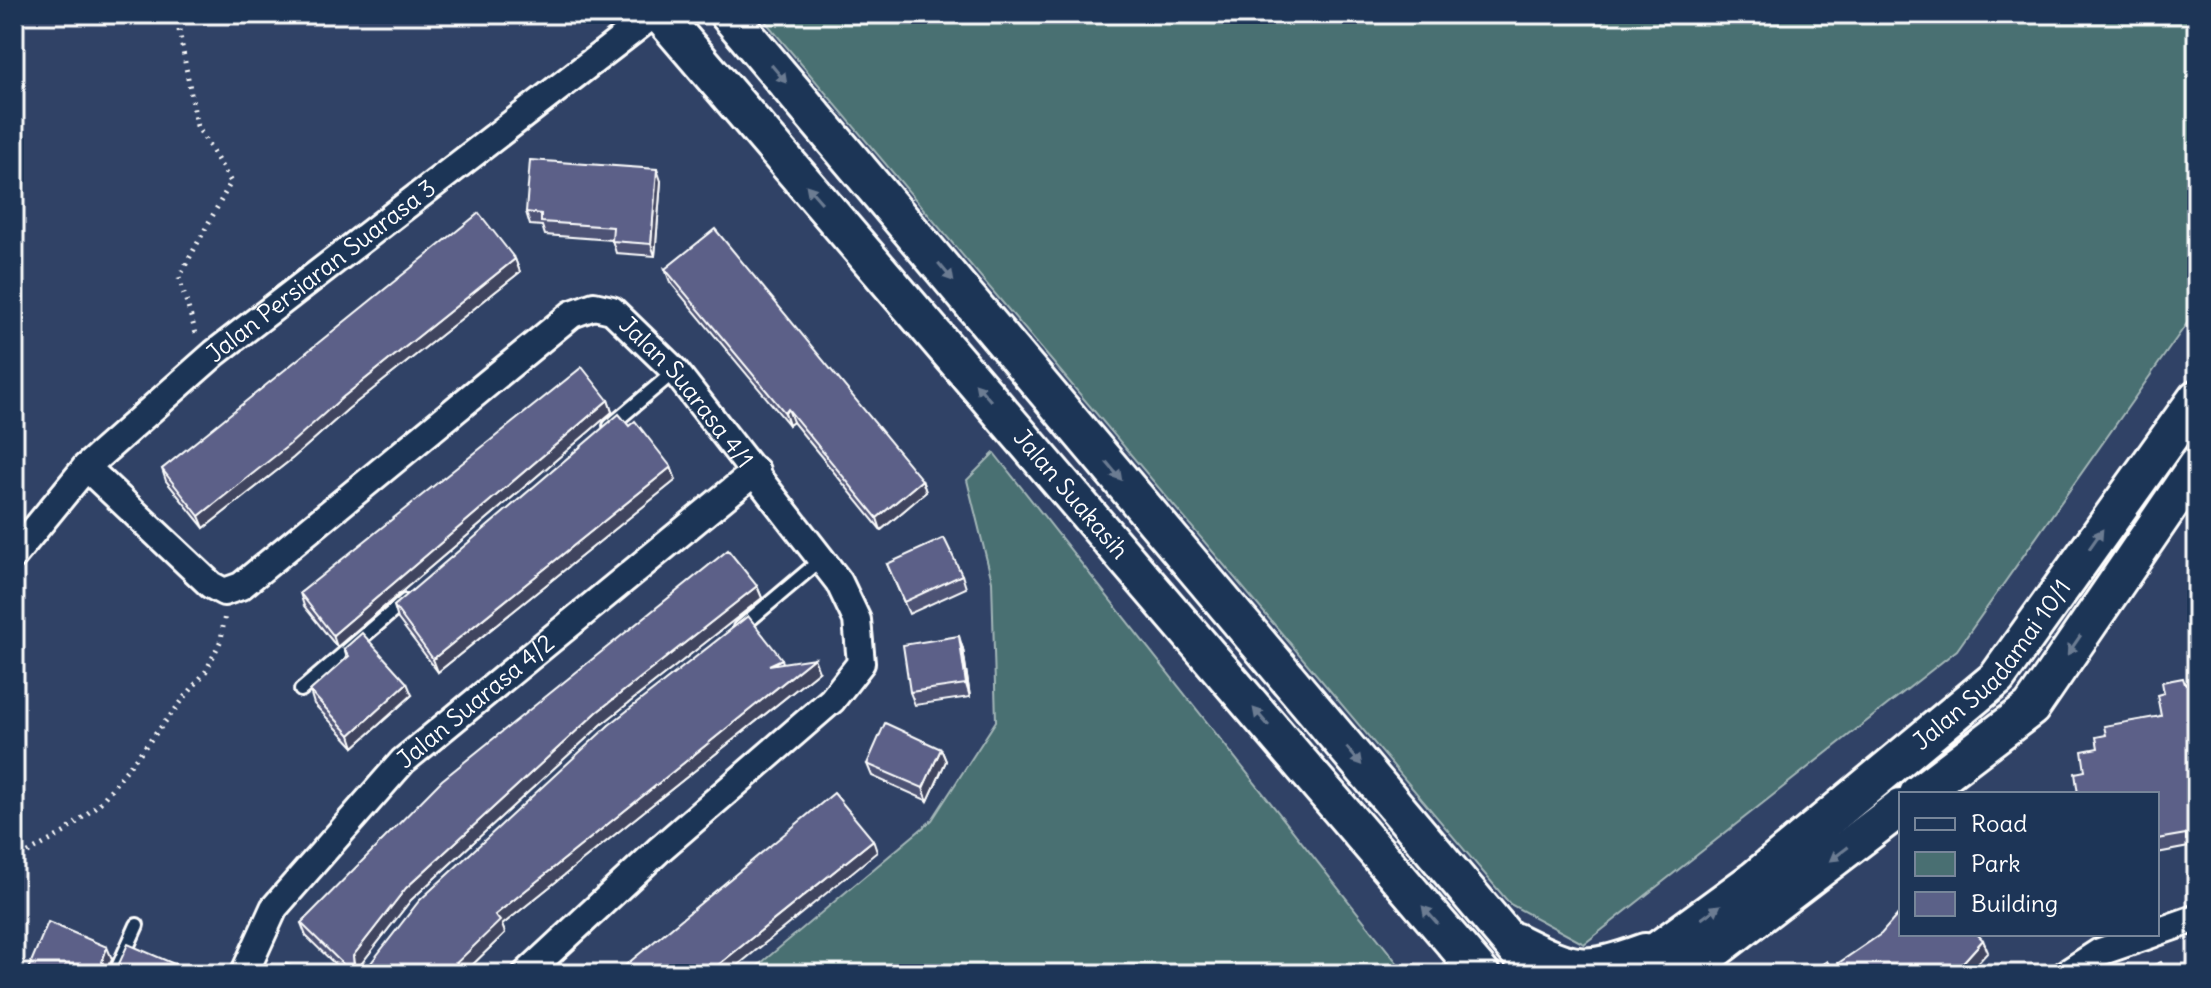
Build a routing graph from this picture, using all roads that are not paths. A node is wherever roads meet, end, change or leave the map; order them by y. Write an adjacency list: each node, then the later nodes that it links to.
1 (654, 14): 8 (street, Jalan Persiaran Suarasa 3)
2 (660, 14): 26 (main road, Jalan Suakasih, one-way to 2)
3 (728, 14): 21 (main road, Jalan Suakasih, one-way to 21)
4 (675, 371): 6 (lane); 8 (street, Jalan Suarasa 4/1); 9 (street, Jalan Suarasa 4/1)
5 (2197, 398): 22 (main road, Jalan Suadamai 10/1, one-way to 5)
6 (603, 433)
7 (2197, 465): 15 (main road, Jalan Suadamai 10/1, one-way to 15)
8 (86, 467): 10 (street, Jalan Persiaran Suarasa 3)
9 (756, 471): 11 (street, Jalan Suarasa 4/1); 24 (street, Jalan Suarasa 4/2)
10 (14, 555)
11 (823, 558): 13 (lane); 25 (street, Jalan Suarasa 4/1)
12 (421, 587): 14 (lane)
13 (726, 639)
14 (301, 690)
15 (1921, 792)
16 (1899, 808): 22 (main road, Jalan Suadamai 10/1, one-way to 22)
17 (2197, 918): 19 (street)
18 (137, 925): 23 (lane)
19 (2159, 932)
20 (2146, 936): 29 (street)
21 (1508, 938): 22 (main road); 27 (main road, Jalan Suakasih)
22 (1684, 964): 28 (main road, Jalan Suadamai 10/1)
23 (115, 974)
24 (244, 974)
25 (526, 974)
26 (1481, 974)
27 (1537, 974)
28 (1625, 974)
29 (2066, 974)

